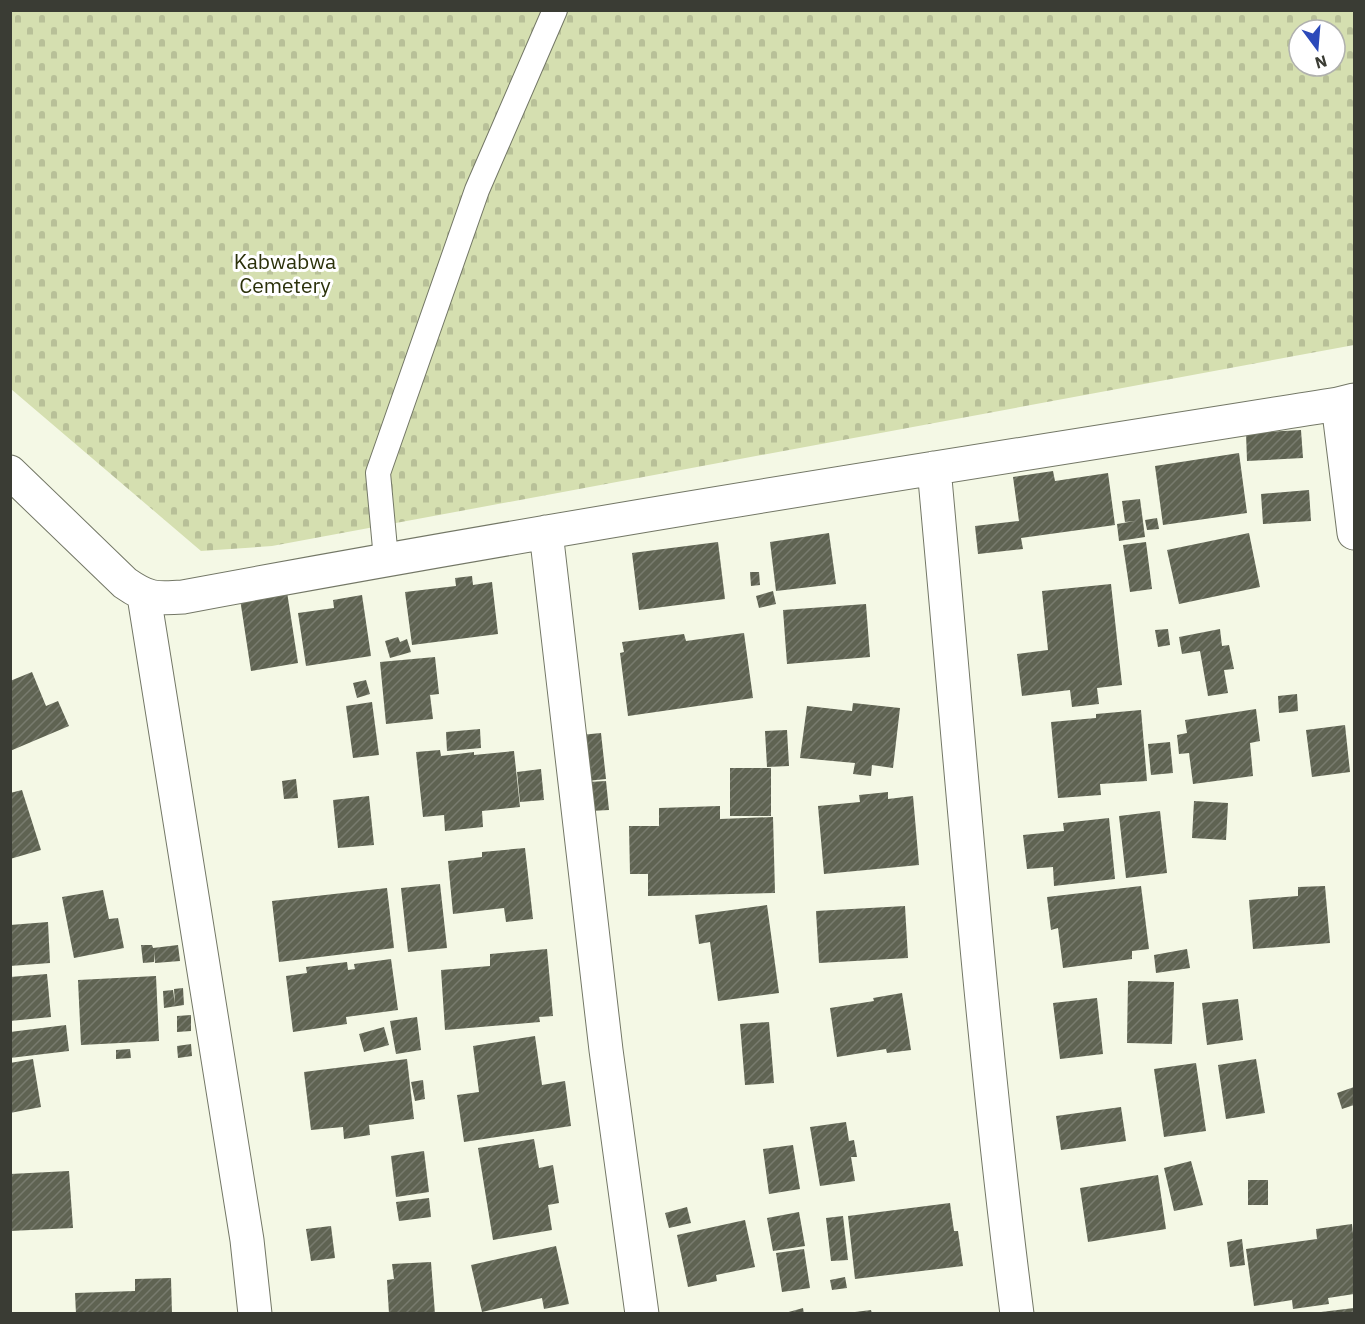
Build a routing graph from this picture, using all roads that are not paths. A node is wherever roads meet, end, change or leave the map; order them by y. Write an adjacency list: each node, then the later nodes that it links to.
1 (555, 10): 7 (lane)
2 (1346, 402): 3 (street); 6 (street)
3 (934, 468): 5 (street); 11 (street)
4 (10, 472): 8 (street)
5 (546, 532): 7 (street); 10 (street)
6 (1354, 533)
7 (386, 559): 8 (street)
8 (144, 596): 9 (street)
9 (255, 1314)
10 (642, 1314)
11 (1017, 1314)

